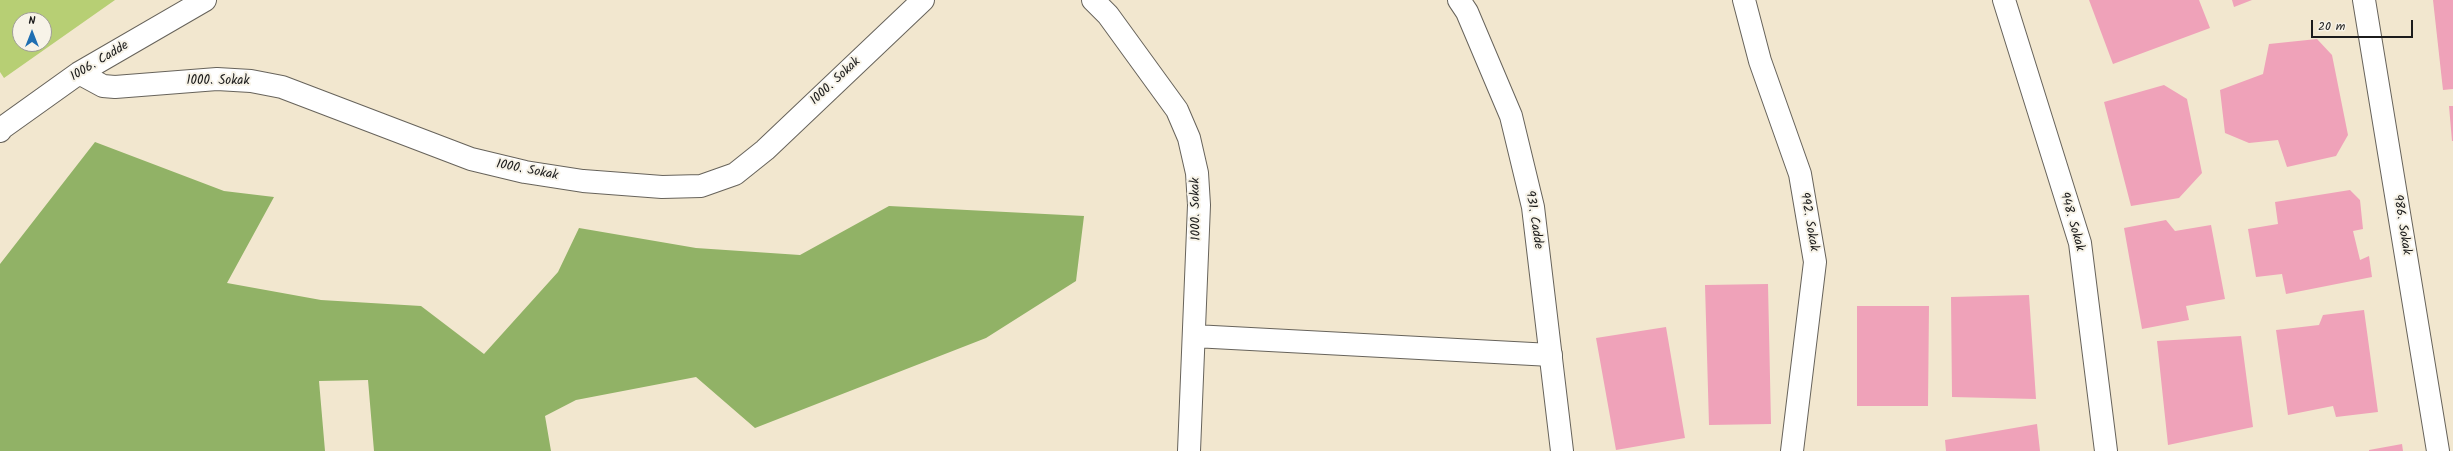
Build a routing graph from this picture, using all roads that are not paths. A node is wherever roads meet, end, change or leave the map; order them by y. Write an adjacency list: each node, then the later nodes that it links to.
1 (205, 0): 8 (street, 1006. Cadde)
2 (923, 0): 8 (street, 1000. Sokak)
3 (1092, 0): 10 (street, 1000. Sokak)
4 (1459, 0): 11 (street, 931. Cadde)
5 (1744, 0): 14 (street, 992. Sokak)
6 (2004, 0): 15 (street, 948. Sokak)
7 (2364, 0): 16 (street, 986. Sokak)
8 (79, 73): 9 (street, 1006. Cadde)
9 (0, 131)
10 (1194, 336): 11 (street); 12 (street, 1000. Sokak)
11 (1551, 355): 13 (street, 931. Cadde)
12 (1189, 451)
13 (1562, 451)
14 (1792, 451)
15 (2106, 451)
16 (2438, 451)

